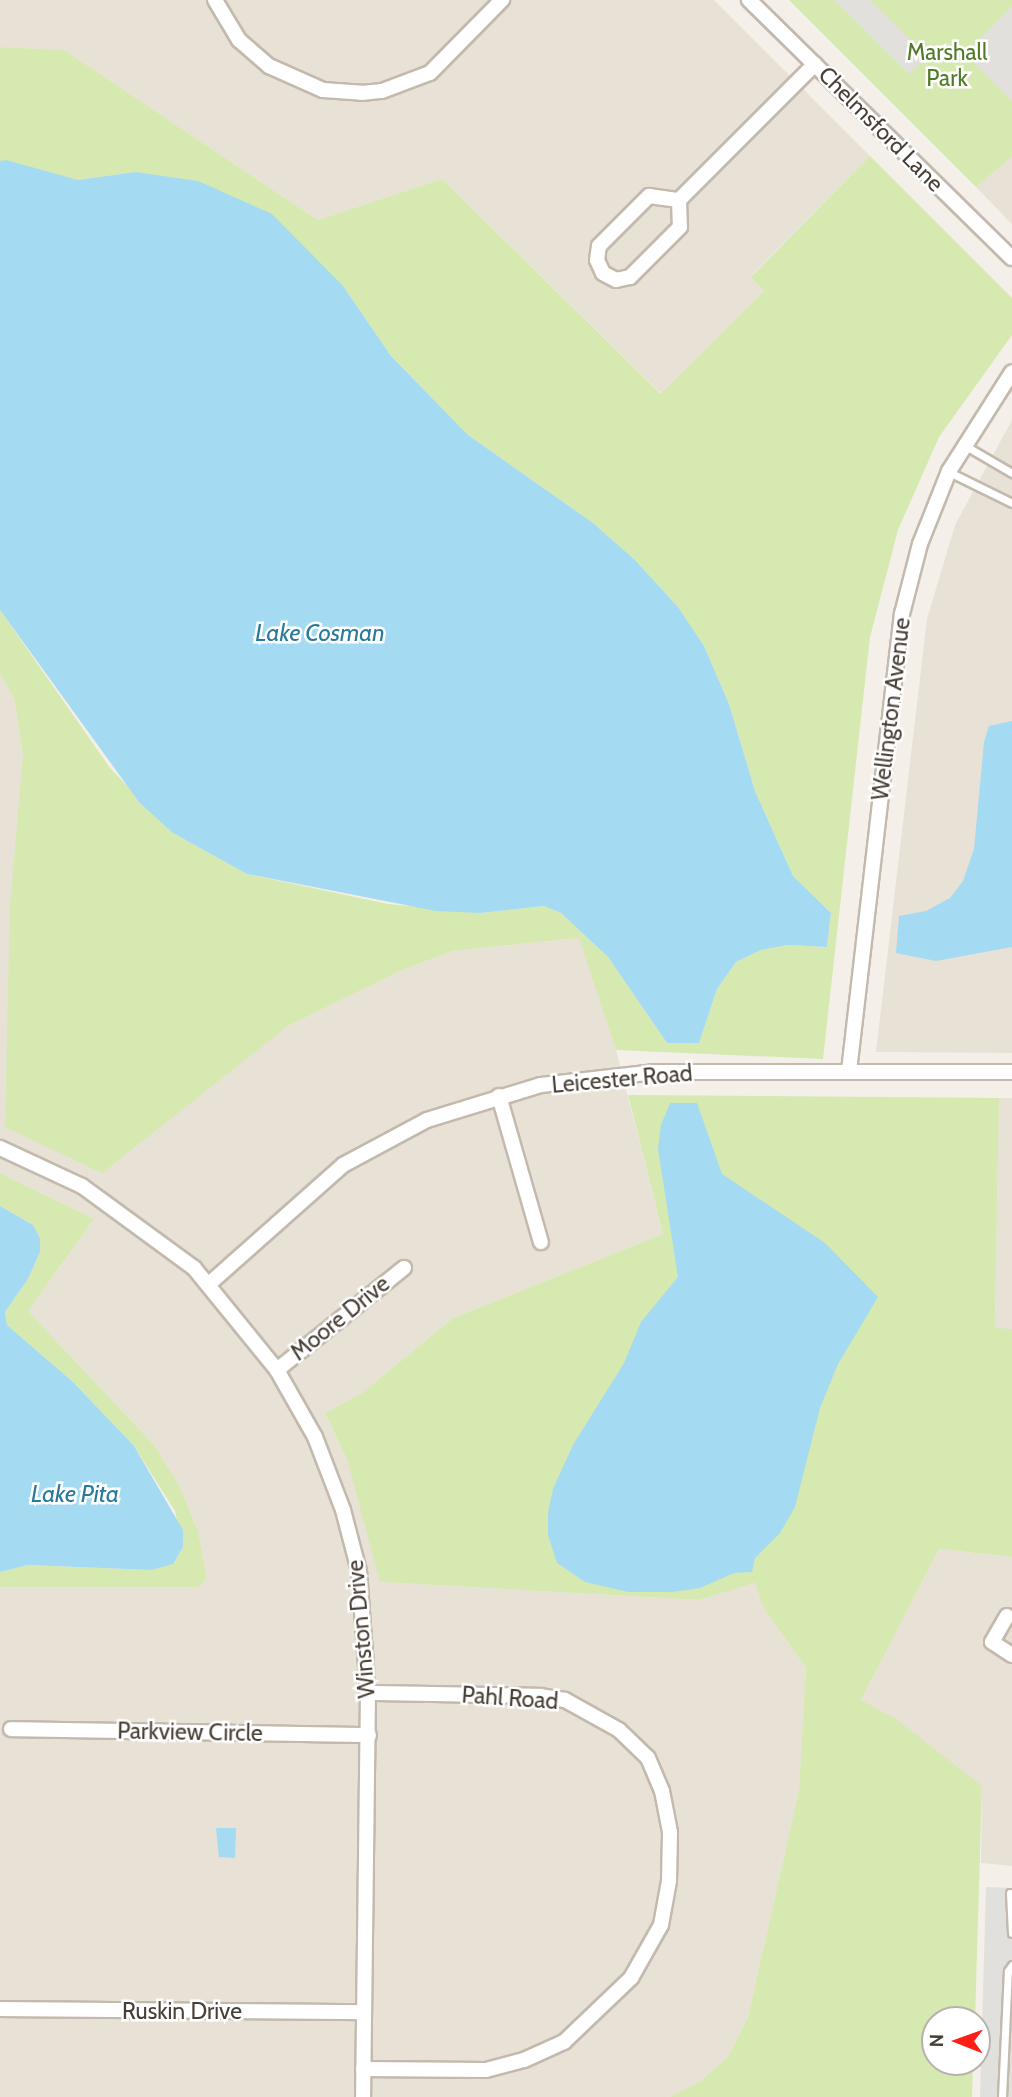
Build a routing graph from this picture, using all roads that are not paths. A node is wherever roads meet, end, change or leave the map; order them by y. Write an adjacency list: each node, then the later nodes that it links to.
1 (215, 0): 2 (street)
2 (502, 0)
3 (750, 0): 4 (street, Chelmsford Lane)
4 (815, 64): 5 (street); 6 (street, Chelmsford Lane)
5 (679, 200): 5 (street)
6 (1012, 258)
7 (1012, 372): 8 (street, Wellington Avenue)
8 (963, 444): 9 (street, Wellington Avenue); 10 (lane)
9 (949, 471): 11 (lane); 12 (street, Wellington Avenue)
10 (1012, 473)
11 (1012, 503)
12 (849, 1070): 13 (street, Leicester Road); 14 (street, Leicester Road)
13 (1012, 1072)
14 (499, 1096): 16 (street); 18 (street, Leicester Road)
15 (0, 1148): 18 (street, Winston Drive)
16 (541, 1242)
17 (404, 1268): 19 (street, Moore Drive)
18 (209, 1284): 19 (street, Winston Drive)
19 (277, 1370): 22 (street, Winston Drive)
20 (1007, 1616): 21 (street)
21 (1012, 1655)
22 (368, 1693): 24 (street, Winston Drive); 30 (street, Pahl Road)
23 (11, 1729): 24 (street, Parkview Circle)
24 (369, 1735): 29 (street, Winston Drive)
25 (1010, 1893): 26 (lane)
26 (1012, 1933)
27 (1012, 1965): 32 (lane)
28 (0, 2010): 29 (street, Ruskin Drive)
29 (364, 2012): 30 (street, Winston Drive)
30 (363, 2069): 31 (street, Winston Drive)
31 (363, 2097)
32 (1002, 2097)

